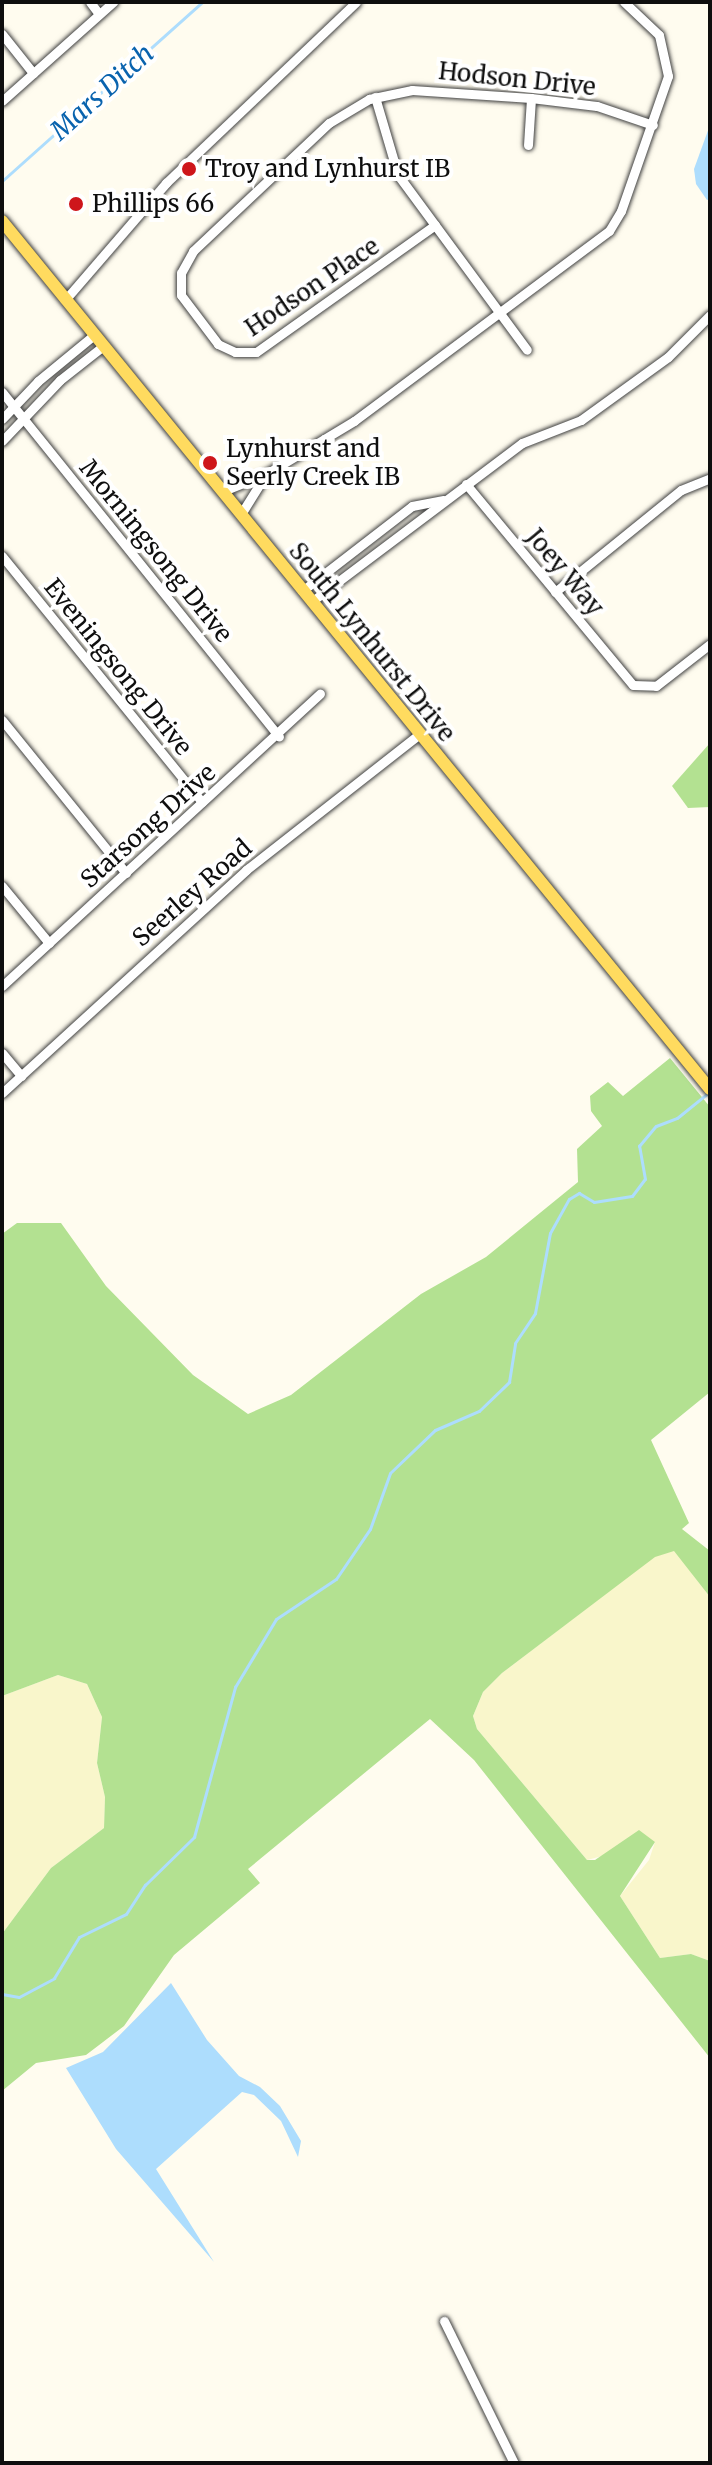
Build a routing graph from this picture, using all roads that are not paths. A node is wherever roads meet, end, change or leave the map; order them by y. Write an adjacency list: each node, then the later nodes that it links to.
1 (90, 2): 5 (street)
2 (113, 2): 5 (street)
3 (356, 2): 15 (street)
4 (624, 2): 11 (street)
5 (99, 14): 7 (street)
6 (2, 34): 7 (street)
7 (33, 73): 10 (street)
8 (375, 97): 9 (street, Hodson Drive); 14 (street); 14 (street, Hodson Place)
9 (531, 98): 11 (street, Hodson Drive); 12 (street)
10 (2, 101)
11 (653, 125): 16 (street)
12 (528, 145)
13 (2, 221): 15 (main road, South Lynhurst Drive)
14 (435, 225): 16 (street)
15 (65, 300): 18 (main road, South Lynhurst Drive)
16 (500, 314): 19 (street); 25 (street)
17 (710, 315): 27 (street)
18 (99, 340): 21 (street); 22 (street); 28 (main road, South Lynhurst Drive)
19 (527, 350)
20 (2, 392): 21 (street, Morningsong Drive)
21 (12, 405): 22 (street, Morningsong Drive); 23 (street)
22 (22, 417): 24 (street); 39 (street, Morningsong Drive)
23 (2, 419)
24 (2, 441)
25 (266, 474): 28 (street); 30 (street)
26 (710, 478): 33 (street)
27 (466, 484): 29 (street); 33 (street, Joey Way)
28 (223, 491): 30 (main road, South Lynhurst Drive)
29 (446, 499): 32 (street); 34 (street)
30 (241, 514): 32 (main road, South Lynhurst Drive)
31 (2, 556): 40 (street, Eveningsong Drive)
32 (302, 591): 34 (main road, South Lynhurst Drive)
33 (555, 592): 35 (street, Joey Way)
34 (311, 602): 38 (main road, South Lynhurst Drive)
35 (710, 644)
36 (320, 694): 39 (street, Starsong Drive)
37 (2, 720): 41 (street)
38 (418, 735): 46 (street, Seerley Road); 47 (main road, South Lynhurst Drive)
39 (279, 736): 40 (street, Starsong Drive)
40 (202, 802): 41 (street, Starsong Drive)
41 (126, 873): 43 (street, Starsong Drive)
42 (2, 886): 43 (street)
43 (49, 943): 44 (street, Starsong Drive)
44 (2, 986)
45 (2, 1053): 46 (street)
46 (21, 1076): 48 (street, Seerley Road)
47 (708, 1086)
48 (2, 1093)
49 (444, 2321): 50 (street)
50 (514, 2463)

